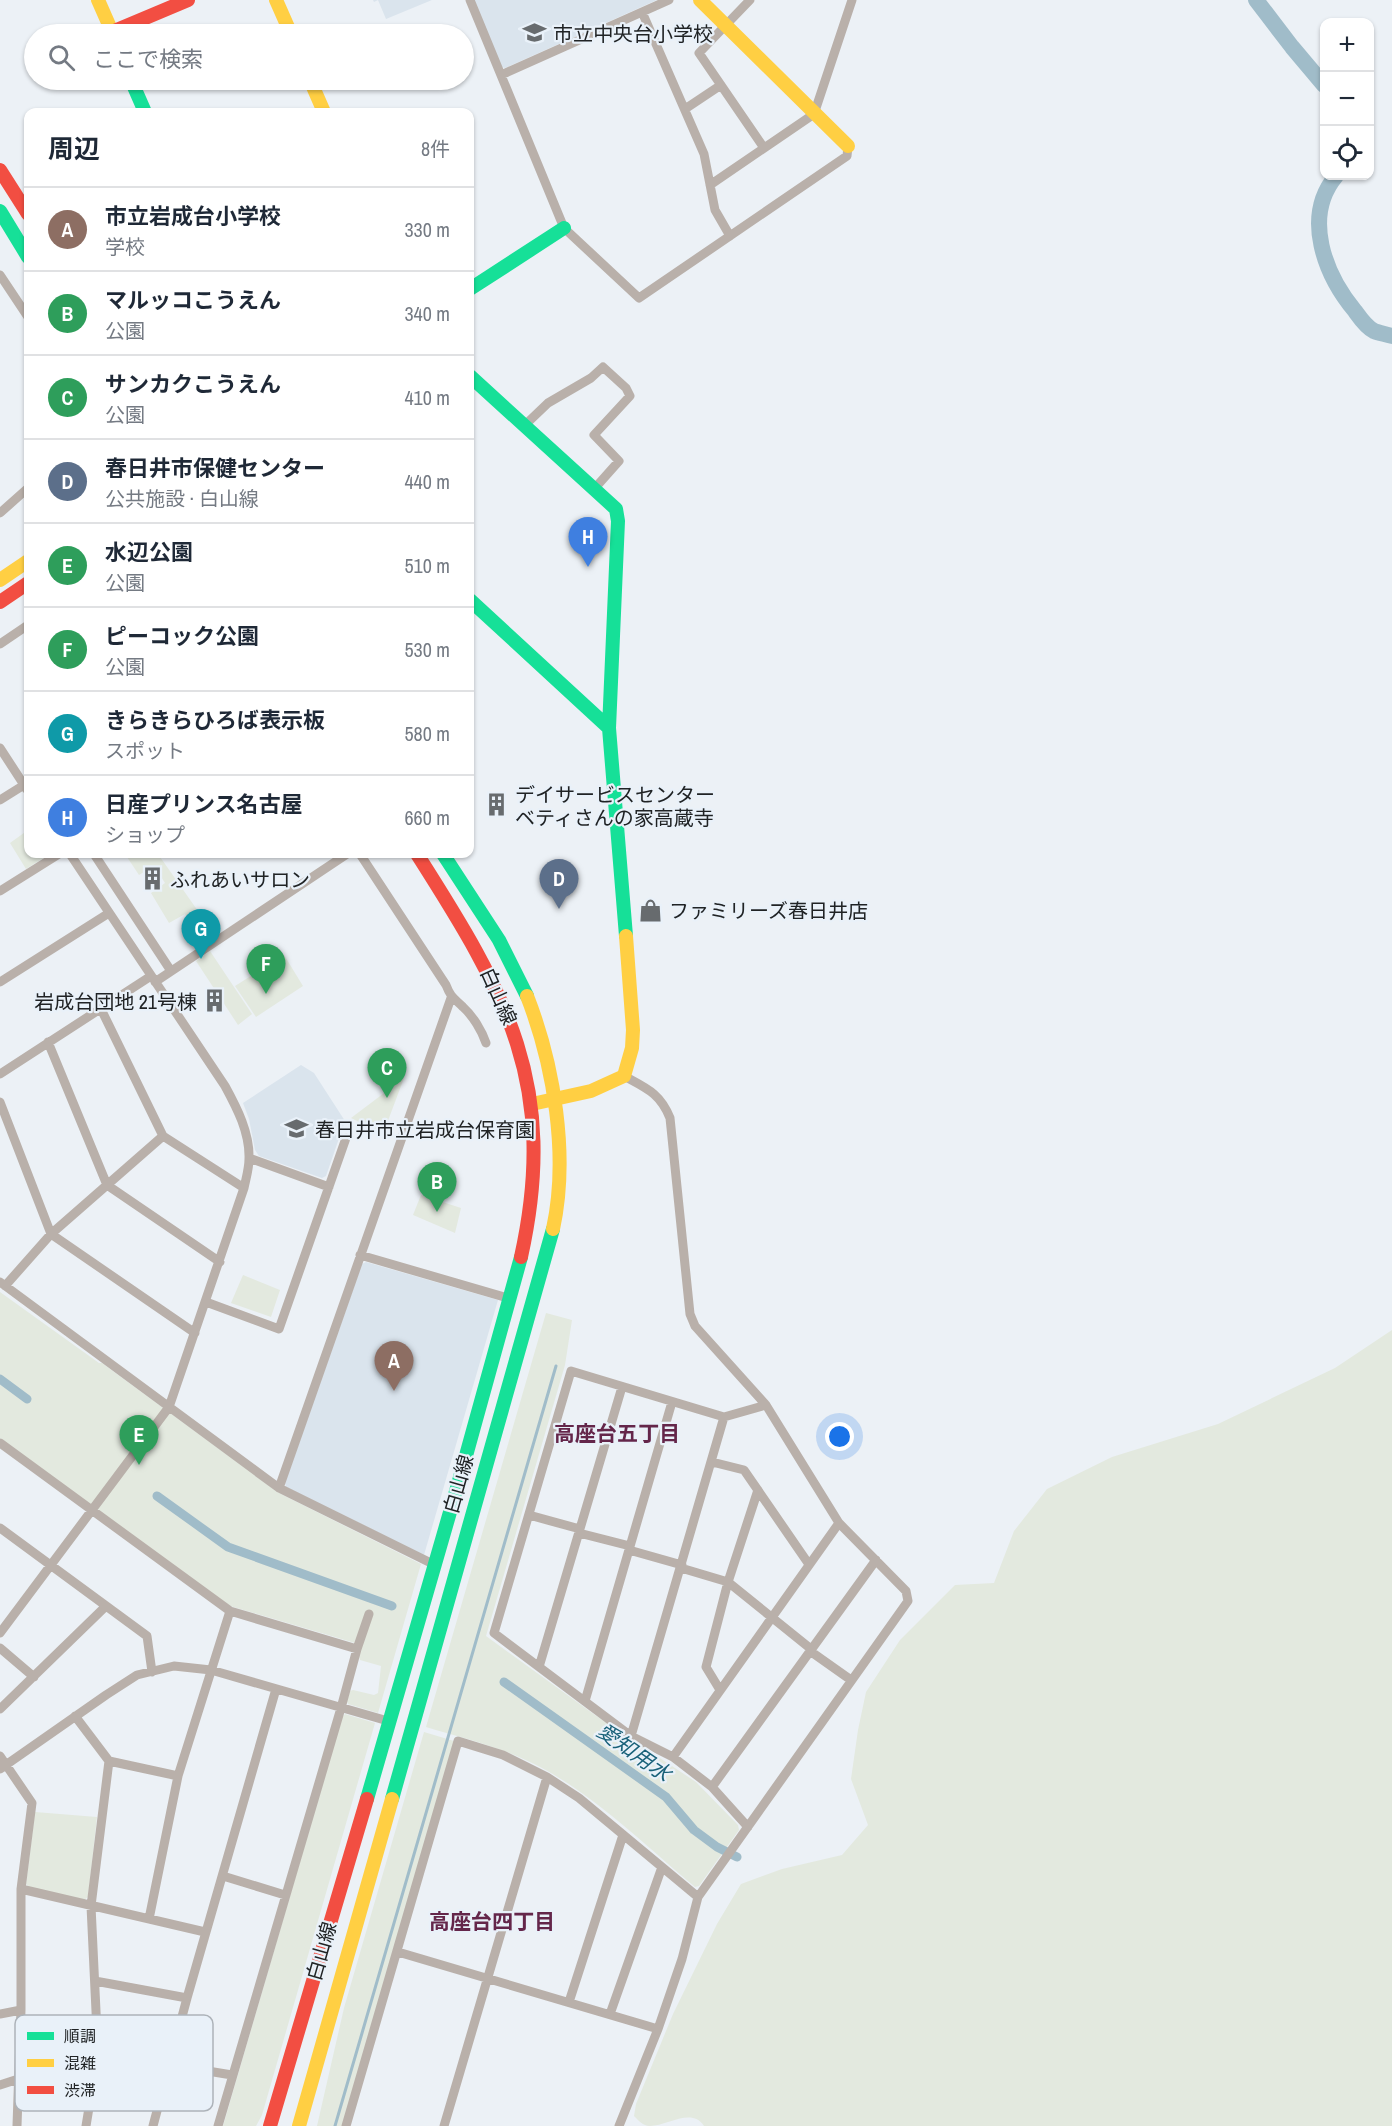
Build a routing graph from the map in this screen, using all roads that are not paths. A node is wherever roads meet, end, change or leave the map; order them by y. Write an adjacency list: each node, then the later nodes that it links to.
1 (98, 0): 10 (street)
2 (188, 0): 11 (street)
3 (276, 0): 12 (street)
4 (470, 0): 14 (street)
5 (669, 0): 9 (street)
6 (700, 0): 13 (street)
7 (750, 0): 13 (street)
8 (852, 0): 21 (street)
9 (642, 12): 14 (street); 20 (street)
10 (108, 24)
11 (133, 24)
12 (287, 24)
13 (725, 26): 15 (street); 21 (street)
14 (501, 75): 28 (street)
15 (721, 86): 20 (street); 23 (street)
16 (135, 90): 18 (street)
17 (314, 90): 19 (street)
18 (143, 108)
19 (322, 108)
20 (685, 109): 25 (street)
21 (814, 114): 22 (street); 23 (street)
22 (848, 146): 29 (street)
23 (764, 148): 25 (street)
24 (0, 170): 26 (street)
25 (710, 185): 29 (street)
26 (24, 208)
27 (0, 211): 30 (street)
28 (564, 228): 29 (street); 32 (street)
29 (730, 236)
30 (24, 250)
31 (0, 274): 33 (street)
32 (474, 286)
33 (24, 311)
34 (474, 380): 35 (street)
35 (525, 425): 36 (street); 36 (street)
36 (595, 488): 46 (street)
37 (24, 492): 38 (street)
38 (0, 513)
39 (24, 564): 40 (street)
40 (0, 580)
41 (24, 586): 42 (street)
42 (0, 602)
43 (474, 604): 46 (street)
44 (24, 628): 45 (street)
45 (0, 644)
46 (609, 728): 68 (street)
47 (0, 748): 48 (street)
48 (24, 785)
49 (24, 789): 50 (street)
50 (0, 800)
51 (53, 858): 58 (street)
52 (73, 858): 59 (street)
53 (97, 858): 60 (street)
54 (341, 858): 60 (street)
55 (363, 858): 63 (street)
56 (420, 858): 71 (street, 白山線)
57 (446, 858): 70 (street, 白山線)
58 (0, 891)
59 (109, 913): 61 (street); 62 (street)
60 (171, 971): 61 (street)
61 (153, 979): 64 (street); 74 (street)
62 (0, 982)
63 (451, 998): 66 (street); 79 (street)
64 (101, 1009): 65 (street); 72 (street)
65 (48, 1042): 67 (street); 75 (street)
66 (486, 1043)
67 (0, 1074)
68 (624, 1076): 70 (street); 87 (street)
69 (0, 1101): 78 (street)
70 (554, 1101): 71 (street); 168 (street, 白山線)
71 (532, 1104): 82 (street, 白山線)
72 (163, 1136): 75 (street); 77 (street)
73 (346, 1138): 76 (street)
74 (249, 1158): 76 (street); 77 (street)
75 (107, 1185): 78 (street); 80 (street)
76 (329, 1187): 83 (street)
77 (244, 1188): 80 (street)
78 (51, 1234): 81 (street); 84 (street)
79 (360, 1255): 82 (street); 92 (street)
80 (220, 1262): 83 (street)
81 (3, 1284): 88 (street)
82 (511, 1299): 102 (street, 白山線)
83 (206, 1302): 84 (street)
84 (195, 1333): 88 (street)
85 (622, 1387): 86 (street); 95 (street); 98 (street)
86 (672, 1402): 89 (street); 99 (street)
87 (766, 1405): 89 (street); 96 (street)
88 (169, 1407): 92 (street); 94 (street)
89 (724, 1417): 91 (street)
90 (0, 1443): 94 (street)
91 (712, 1462): 93 (street); 104 (street)
92 (279, 1488): 102 (street)
93 (758, 1490): 101 (street); 105 (street)
94 (92, 1511): 103 (street); 107 (street)
95 (529, 1515): 98 (street); 114 (street)
96 (839, 1522): 100 (street); 101 (street)
97 (0, 1528): 103 (street)
98 (580, 1531): 99 (street); 114 (street)
99 (629, 1548): 104 (street); 121 (street)
100 (876, 1560): 113 (street); 118 (street)
101 (808, 1563): 109 (street)
102 (435, 1565): 125 (street, 白山線)
103 (51, 1566): 106 (street); 110 (street)
104 (682, 1567): 105 (street); 126 (street)
105 (728, 1582): 109 (street); 120 (street)
106 (106, 1606): 116 (street); 117 (street)
107 (230, 1611): 112 (street); 115 (street)
108 (369, 1614): 112 (street)
109 (771, 1617): 113 (street); 120 (street)
110 (0, 1633)
111 (0, 1648): 117 (street)
112 (357, 1649): 122 (street)
113 (811, 1650): 118 (street); 133 (street)
114 (539, 1667): 121 (street)
115 (212, 1670): 116 (street); 119 (street); 131 (street)
116 (152, 1672): 124 (street)
117 (34, 1677): 123 (street)
118 (851, 1680): 134 (street)
119 (276, 1689): 122 (street); 137 (street)
120 (720, 1690): 128 (street)
121 (585, 1701): 126 (street)
122 (341, 1708): 125 (street); 139 (street)
123 (0, 1709)
124 (75, 1716): 129 (street); 130 (street)
125 (388, 1721): 167 (street, 白山線)
126 (631, 1736): 128 (street)
127 (0, 1756): 130 (street)
128 (673, 1757): 133 (street)
129 (109, 1761): 131 (street); 141 (street)
130 (3, 1767): 138 (street)
131 (178, 1776): 142 (street)
132 (547, 1777): 135 (street); 144 (street); 145 (street)
133 (712, 1787): 134 (street)
134 (748, 1827): 140 (street)
135 (623, 1835): 136 (street); 148 (street)
136 (662, 1867): 140 (street); 151 (street)
137 (223, 1876): 139 (street); 143 (street)
138 (21, 1890): 141 (street); 149 (street)
139 (285, 1895): 157 (street)
140 (698, 1897): 155 (street)
141 (91, 1906): 142 (street); 146 (street)
142 (149, 1919): 143 (street)
143 (206, 1932): 147 (street)
144 (398, 1952): 145 (street); 169 (street)
145 (488, 1978): 148 (street); 170 (street)
146 (95, 1981): 147 (street); 153 (street)
147 (187, 1998): 154 (street)
148 (569, 2002): 151 (street)
149 (21, 2010): 150 (street); 152 (street)
150 (0, 2014)
151 (610, 2014): 155 (street)
152 (21, 2015)
153 (96, 2015)
154 (182, 2015)
155 (658, 2029): 171 (street)
156 (213, 2072): 157 (street)
157 (232, 2075): 166 (street)
158 (15, 2080): 159 (street)
159 (0, 2085)
160 (18, 2111): 163 (street)
161 (88, 2111): 164 (street)
162 (157, 2111): 165 (street)
163 (17, 2126)
164 (86, 2126)
165 (153, 2126)
166 (218, 2126)
167 (270, 2126)
168 (299, 2126)
169 (346, 2126)
170 (444, 2126)
171 (619, 2126)

